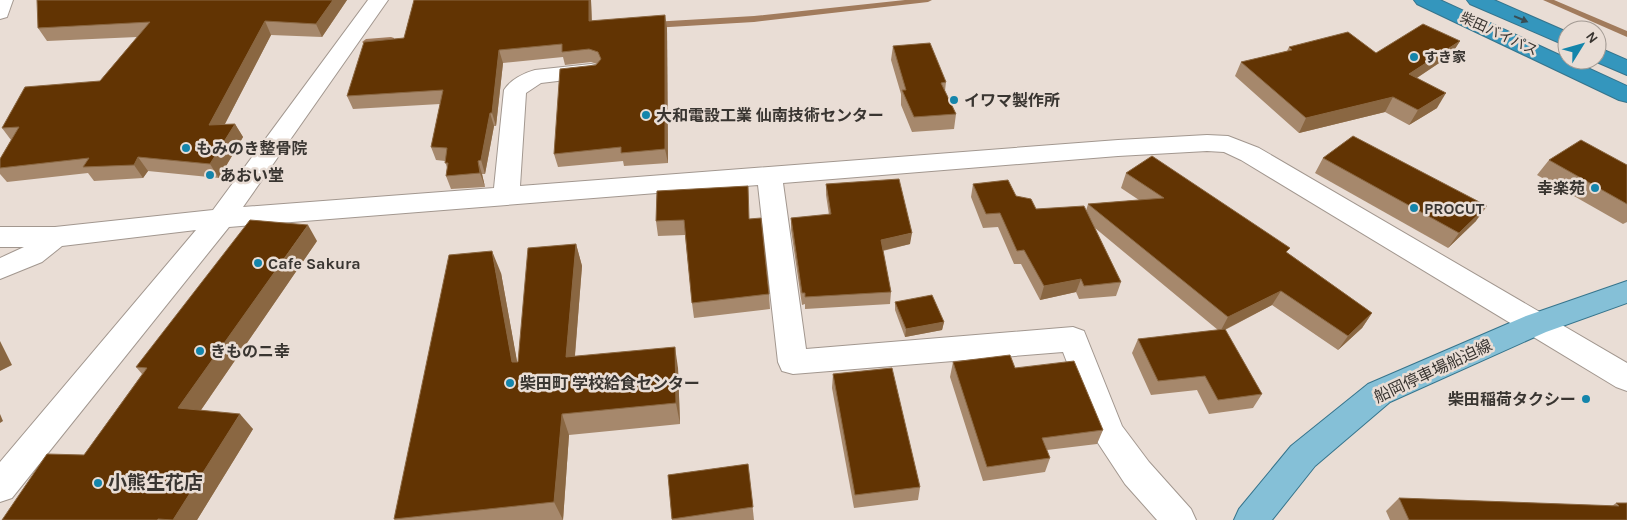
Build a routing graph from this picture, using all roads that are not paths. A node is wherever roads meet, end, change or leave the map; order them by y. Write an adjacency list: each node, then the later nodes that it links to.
1 (3, 0): 5 (street)
2 (378, 0): 13 (street)
3 (1424, 0): 10 (highway, 柴田バイパス)
4 (1477, 0): 6 (highway, 柴田バイパス, one-way to 6)
5 (0, 13)
6 (1557, 36)
7 (1607, 59): 8 (highway)
8 (1627, 68)
9 (592, 71): 12 (street)
10 (1627, 95)
11 (770, 176): 12 (street); 18 (street); 21 (street)
12 (506, 196): 13 (street)
13 (221, 218): 15 (street); 20 (street)
14 (0, 237): 15 (street)
15 (55, 237): 16 (street)
16 (0, 269)
17 (1627, 292): 18 (main road, 船岡停車場船迫線)
18 (1536, 324): 19 (street); 22 (main road, 船岡停車場船迫線)
19 (1627, 378)
20 (3, 481)
21 (1179, 520)
22 (1251, 520)

